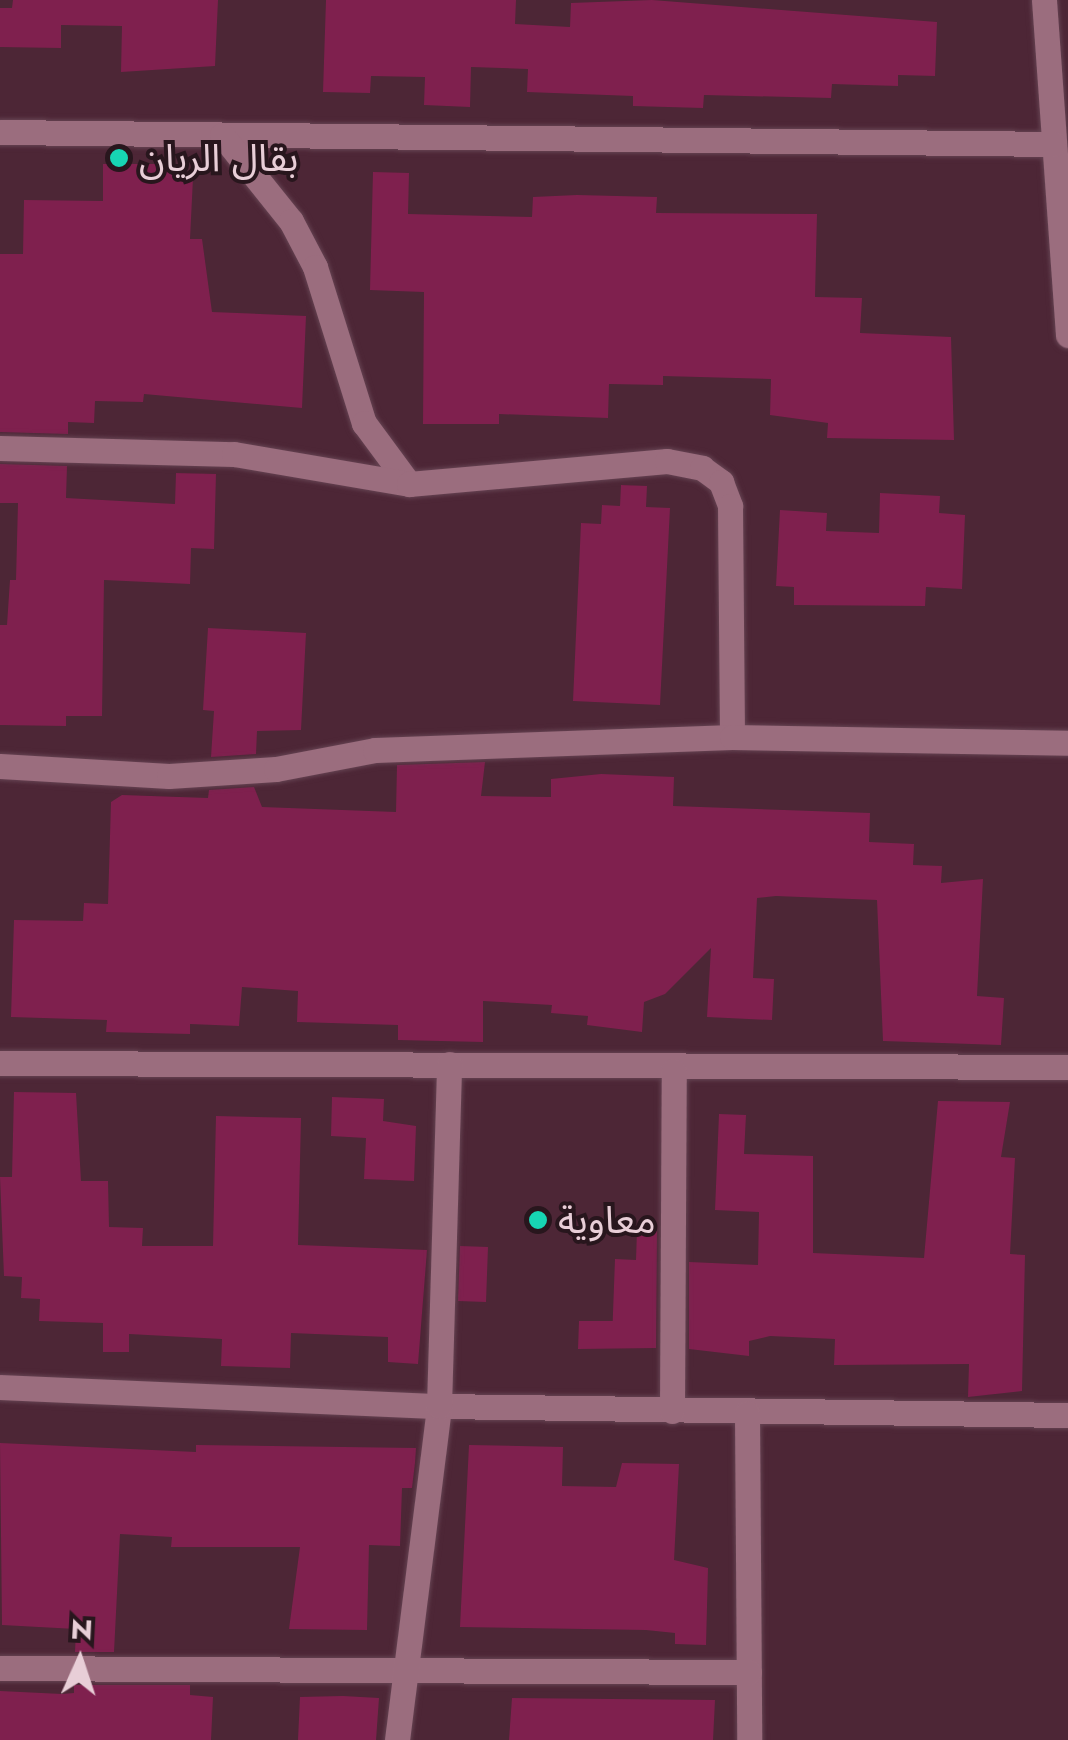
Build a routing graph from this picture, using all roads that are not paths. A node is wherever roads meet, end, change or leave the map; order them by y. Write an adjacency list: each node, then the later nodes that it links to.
1 (1044, 0): 4 (street)
2 (0, 132): 3 (street)
3 (222, 135): 4 (street); 7 (street)
4 (1053, 144): 5 (street)
5 (1068, 335)
6 (0, 448): 7 (street)
7 (410, 484): 8 (street)
8 (732, 738): 9 (street); 10 (street)
9 (1068, 743)
10 (0, 766)
11 (0, 1064): 12 (street)
12 (449, 1064): 14 (street); 16 (street)
13 (1068, 1068): 14 (street)
14 (674, 1071): 17 (street)
15 (0, 1386): 16 (street)
16 (439, 1406): 17 (street); 22 (street)
17 (672, 1411): 18 (street)
18 (747, 1413): 19 (street); 21 (street)
19 (1068, 1415)
20 (0, 1668): 22 (street)
21 (749, 1672): 22 (street); 24 (street)
22 (408, 1675): 23 (street)
23 (397, 1740)
24 (750, 1740)

